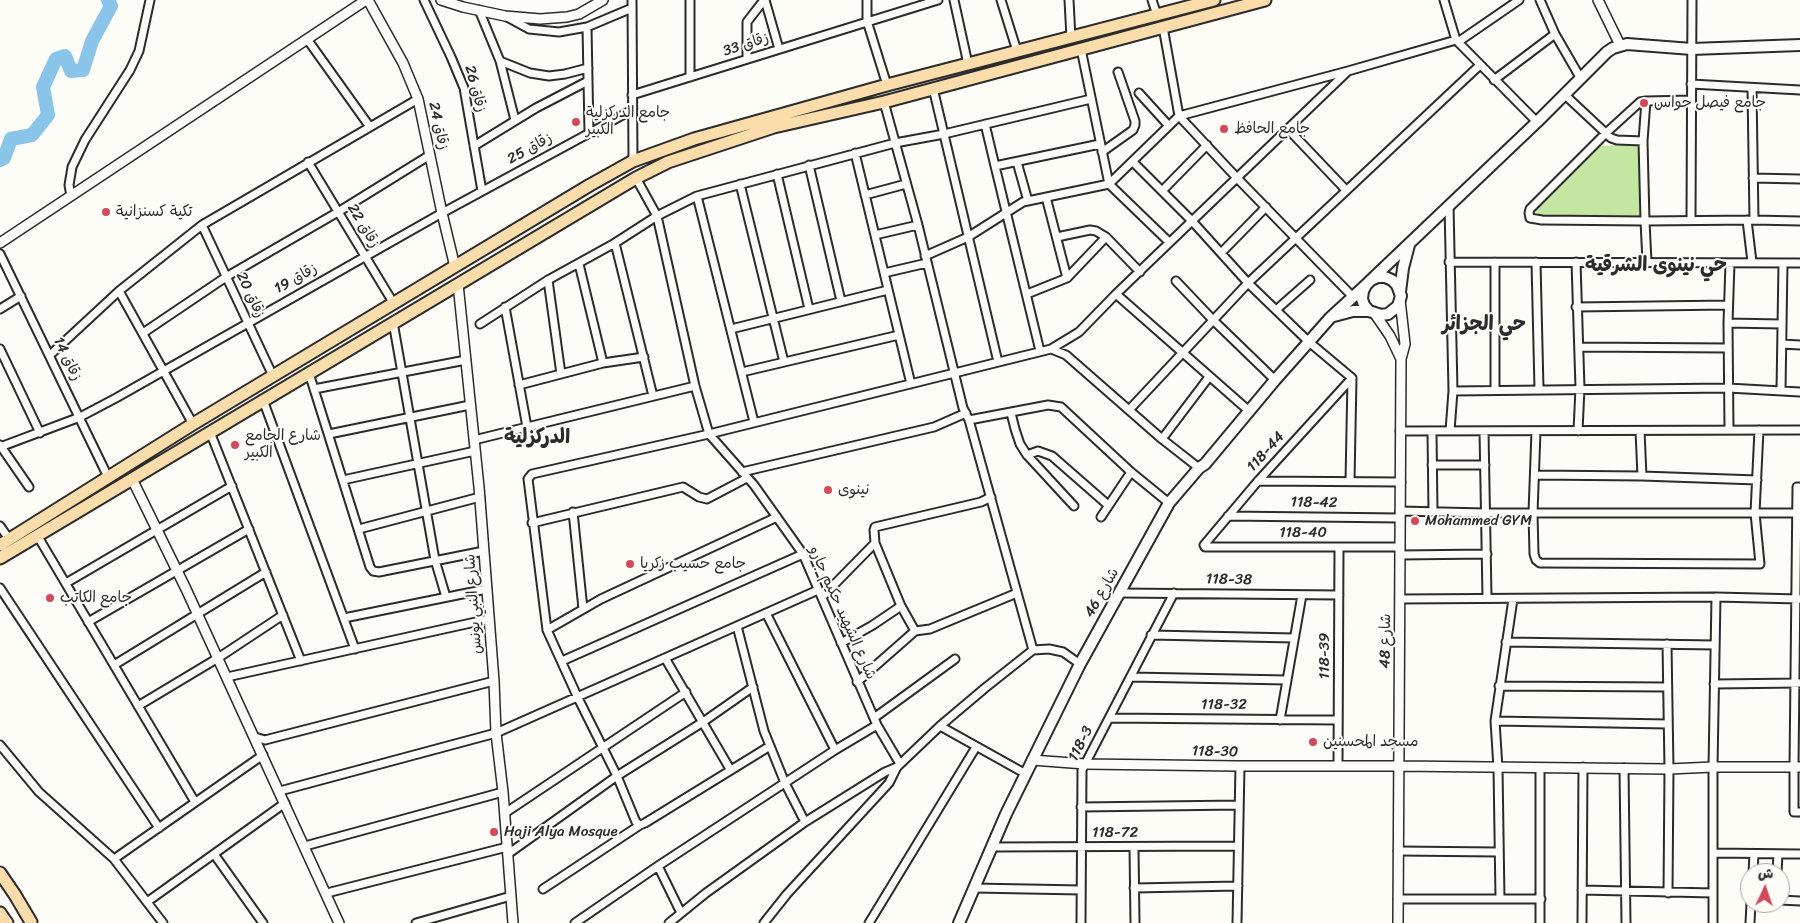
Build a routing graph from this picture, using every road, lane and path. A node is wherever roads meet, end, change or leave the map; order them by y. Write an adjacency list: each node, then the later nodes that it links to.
1 (150, 0): 99 (street)
2 (367, 0): 31 (street); 59 (street, زقاق 24)
3 (424, 0): 77 (street, زقاق 26)
4 (441, 0): 23 (street)
5 (603, 0): 25 (street)
6 (690, 0): 46 (street)
7 (764, 0): 35 (street); 39 (street)
8 (867, 0): 26 (street)
9 (938, 0): 21 (street, زقاق 33)
10 (954, 0): 41 (street)
11 (1001, 0): 38 (street)
12 (1068, 0): 30 (street)
13 (1152, 0): 24 (street)
14 (1214, 0): 24 (main road)
15 (1265, 0): 28 (main road)
16 (1444, 0): 32 (street)
17 (1519, 0): 32 (street)
18 (1540, 0): 29 (street)
19 (1598, 0): 33 (street)
20 (1692, 0): 37 (street)
21 (914, 3): 26 (street, زقاق 33)
22 (632, 4): 27 (street); 56 (street)
23 (479, 10): 25 (street); 40 (street)
24 (1157, 15): 30 (main road)
25 (505, 16): 27 (street)
26 (867, 21): 35 (street, زقاق 33); 51 (street)
27 (587, 27): 43 (street)
28 (1163, 27): 36 (main road); 64 (street)
29 (1555, 34): 47 (street); 48 (street)
30 (1071, 38): 38 (main road)
31 (307, 39): 69 (street); 99 (street)
32 (1457, 41): 42 (street); 44 (street)
33 (1620, 45): 37 (main road); 47 (main road, شارع 46)
34 (1800, 45): 37 (main road)
35 (779, 49): 39 (street, زقاق 33)
36 (1081, 49): 52 (main road); 58 (street)
37 (1692, 49): 50 (street)
38 (1018, 51): 41 (main road)
39 (747, 59): 46 (street, زقاق 33)
40 (500, 61): 43 (street); 65 (street)
41 (968, 64): 51 (main road)
42 (1480, 65): 48 (street); 95 (street)
43 (588, 68): 49 (street)
44 (1348, 71): 64 (street); 70 (street)
45 (1118, 72): 78 (street)
46 (690, 77): 56 (street, زقاق 33)
47 (1581, 79): 57 (main road, شارع 46)
48 (1494, 80): 66 (street)
49 (588, 82): 65 (street); 72 (street)
50 (1692, 84): 53 (street); 60 (street)
51 (886, 85): 81 (main road)
52 (933, 88): 62 (main road); 73 (street)
53 (1752, 89): 54 (street); 90 (street)
54 (1800, 90)
55 (1139, 93): 68 (street)
56 (632, 95): 63 (street)
57 (1565, 95): 66 (main road, شارع 46); 71 (street)
58 (1091, 98): 67 (street); 78 (street)
59 (418, 99): 69 (street); 80 (street, زقاق 24)
60 (1692, 100): 61 (street); 110 (street)
61 (1646, 101): 71 (street); 74 (street)
62 (884, 102): 75 (street); 88 (main road)
63 (632, 110): 72 (street, زقاق 25); 81 (street)
64 (1179, 116): 68 (street); 76 (street)
65 (516, 120): 77 (street)
66 (1537, 122): 103 (main road, شارع 46)
67 (985, 124): 73 (street); 86 (street)
68 (1169, 126): 84 (street)
69 (370, 127): 82 (street)
70 (1288, 129): 89 (street); 95 (street)
71 (1606, 132): 74 (street); 109 (street)
72 (588, 133): 96 (street, زقاق 25)
73 (944, 134): 75 (street); 117 (street)
74 (1643, 141): 109 (street)
75 (895, 143): 79 (street); 93 (street)
76 (1207, 145): 89 (street); 97 (street)
77 (474, 146): 96 (street, زقاق 26)
78 (1101, 148): 83 (street); 94 (street)
79 (855, 153): 85 (street); 98 (street)
80 (430, 155): 105 (street); 106 (street, زقاق 24)
81 (633, 161): 139 (main road)
82 (308, 162): 105 (street, زقاق 22); 114 (street)
83 (1017, 162): 86 (street); 102 (street)
84 (1132, 162): 94 (street); 97 (street)
85 (809, 165): 87 (street); 157 (street)
86 (995, 166): 107 (street)
87 (777, 174): 92 (street); 163 (street)
88 (636, 178): 108 (street); 148 (main road)
89 (1237, 178): 104 (street); 112 (street)
90 (1753, 178): 91 (street); 111 (street)
91 (1800, 178)
92 (740, 184): 100 (street); 166 (street)
93 (906, 184): 98 (street); 115 (street)
94 (1109, 184): 101 (street); 121 (street)
95 (1346, 190): 120 (street)
96 (482, 191): 106 (street, زقاق 25)
97 (1162, 191): 112 (street)
98 (865, 195): 116 (street)
99 (71, 196): 122 (street)
100 (697, 196): 108 (street); 174 (street)
101 (1046, 197): 102 (street); 118 (street)
102 (1028, 201): 107 (street)
103 (1449, 206): 124 (main road, شارع 46); 129 (street)
104 (1266, 207): 120 (street); 125 (street)
105 (338, 212): 127 (street, زقاق 22); 142 (street)
106 (442, 213): 127 (street, زقاق 19); 139 (street, زقاق 24)
107 (1007, 214): 117 (street); 152 (street)
108 (657, 216): 123 (street); 205 (street)
109 (1645, 220): 110 (street); 133 (street)
110 (1691, 220): 111 (street)
111 (1750, 220): 113 (street); 134 (street)
112 (1192, 221): 121 (street); 125 (street)
113 (1800, 221)
114 (202, 225): 142 (street, زقاق 20); 150 (street)
115 (918, 225): 116 (street); 128 (street)
116 (875, 235): 141 (street)
117 (968, 237): 128 (street); 191 (street)
118 (1057, 237): 119 (street); 143 (street)
119 (1106, 237): 140 (street); 143 (street)
120 (1296, 237): 149 (street); 155 (street)
121 (1169, 242): 140 (street)
122 (0, 243)
123 (615, 243): 138 (street); 187 (street)
124 (1409, 244): 147 (main road, شارع 46); 156 (main road)
125 (1221, 253): 149 (street)
126 (0, 254): 154 (street, زقاق 14)
127 (365, 256): 158 (street, زقاق 22); 169 (street, زقاق 19)
128 (926, 260): 141 (street); 197 (street)
129 (1449, 262): 130 (street); 211 (street)
130 (1495, 262): 131 (street); 209 (street)
131 (1536, 262): 132 (street); 210 (street)
132 (1576, 262): 133 (street); 160 (street)
133 (1646, 262): 135 (street)
134 (1752, 262): 135 (street); 136 (street)
135 (1730, 263): 159 (street)
136 (1783, 263): 137 (street); 173 (street)
137 (1800, 263)
138 (579, 264): 144 (street); 192 (street)
139 (455, 267): 158 (main road)
140 (1140, 272): 153 (street)
141 (884, 273): 151 (street)
142 (226, 277): 169 (street, زقاق 20); 175 (street)
143 (1067, 278): 152 (street)
144 (548, 280): 161 (street); 198 (street)
145 (1310, 280): 164 (street)
146 (1176, 281): 168 (street)
147 (1368, 282): 155 (main road, شارع 46); 156 (main road); 165 (main road)
148 (458, 284): 170 (main road); 189 (street, شارع النبي يونس)
149 (1248, 284): 164 (street); 168 (street)
150 (119, 290): 175 (street); 186 (street)
151 (888, 290): 157 (street); 176 (street)
152 (1027, 294): 184 (street)
153 (1116, 294): 183 (street); 185 (street)
154 (21, 296): 162 (street); 186 (street, زقاق 14)
155 (1353, 296): 167 (main road, شارع 46)
156 (1400, 296): 165 (main road); 188 (street, شارع 48)
157 (841, 301): 163 (street)
158 (394, 304): 199 (main road)
159 (1728, 305): 160 (street); 171 (street)
160 (1576, 306): 180 (street)
161 (505, 307): 172 (street); 204 (street)
162 (0, 309)
163 (809, 309): 166 (street)
164 (1276, 310): 177 (street)
165 (1372, 313): 167 (main road); 188 (street)
166 (773, 317): 174 (street); 190 (street)
167 (1330, 318): 177 (main road, شارع 46)
168 (1213, 320): 185 (street); 202 (street)
169 (248, 322): 193 (street, زقاق 19); 199 (street, زقاق 20)
170 (394, 322): 194 (street); 196 (main road)
171 (1728, 323): 173 (street); 181 (street)
172 (480, 324)
173 (1782, 324): 178 (street)
174 (731, 329): 195 (street)
175 (143, 333): 193 (street)
176 (899, 334): 190 (street); 203 (street)
177 (1309, 342): 201 (street); 202 (main road, شارع 46)
178 (1782, 344): 179 (street); 212 (street)
179 (1800, 345)
180 (1579, 347): 181 (street); 206 (street)
181 (1728, 348): 207 (street)
182 (0, 349): 235 (street)
183 (1051, 349): 184 (street); 217 (street)
184 (1040, 351): 191 (street)
185 (1182, 354): 200 (street); 217 (street)
186 (50, 355): 220 (street, زقاق 14)
187 (644, 357): 192 (street); 214 (street)
188 (1401, 359): 230 (street, شارع 48)
189 (466, 360): 194 (street); 216 (street, شارع النبي يونس)
190 (784, 362): 195 (street)
191 (998, 362): 197 (street)
192 (603, 363): 198 (street)
193 (164, 371): 220 (street, زقاق 19); 224 (street)
194 (402, 372): 208 (street); 222 (street)
195 (742, 372): 223 (street)
196 (309, 373): 208 (street); 215 (main road)
197 (954, 373): 203 (street); 221 (street)
198 (561, 374): 204 (street)
199 (273, 376): 224 (main road)
200 (1209, 377): 218 (street); 240 (street)
201 (1352, 378): 257 (street, 118-44); 258 (street)
202 (1275, 380): 218 (main road, شارع 46)
203 (911, 384): 223 (street)
204 (519, 385): 225 (street)
205 (695, 386): 214 (street); 239 (street)
206 (1580, 388): 207 (street); 210 (street); 234 (street)
207 (1728, 388): 212 (street); 227 (street)
208 (314, 389): 238 (street)
209 (1495, 389): 210 (street); 211 (street)
210 (1539, 389)
211 (1453, 391): 231 (street)
212 (1781, 391): 213 (street)
213 (1800, 392)
214 (653, 396): 225 (street)
215 (263, 400): 236 (main road); 319 (street)
216 (470, 405): 222 (street); 241 (street, شارع النبي يونس)
217 (1129, 410): 240 (street)
218 (1249, 411): 248 (main road, شارع 46)
219 (1011, 413): 221 (street); 244 (street); 249 (street)
220 (80, 417): 235 (street, زقاق 19); 253 (street, زقاق 14)
221 (968, 417): 250 (street); 264 (street)
222 (410, 418): 238 (street); 245 (street)
223 (754, 422): 239 (street)
224 (193, 424): 253 (main road)
225 (527, 427): 241 (street)
226 (1640, 430): 227 (street); 234 (street); 252 (street)
227 (1729, 430): 228 (street)
228 (1759, 430): 229 (street); 256 (street)
229 (1800, 430)
230 (1400, 431): 237 (street); 259 (street, شارع 48)
231 (1450, 431): 232 (street); 237 (street)
232 (1484, 431): 233 (street); 247 (street)
233 (1536, 431): 234 (street); 251 (street)
234 (1578, 431)
235 (40, 432): 242 (street, زقاق 19)
236 (210, 432): 254 (main road); 260 (street)
237 (1432, 432): 246 (street)
238 (329, 434): 255 (street)
239 (709, 434): 250 (street, شارع الشهيد حكيم جارو); 279 (street)
240 (1162, 439): 248 (street)
241 (474, 440): 243 (street, شارع النبي يونس)
242 (0, 446): 261 (street)
243 (475, 452): 245 (street); 263 (street, شارع النبي يونس)
244 (1027, 455): 266 (street); 267 (street)
245 (418, 464): 255 (street); 268 (street)
246 (1432, 465): 247 (street); 270 (street)
247 (1485, 465): 271 (street)
248 (1199, 468): 265 (main road, شارع 46)
249 (1131, 472): 265 (street); 266 (street)
250 (744, 475): 269 (street); 277 (street, شارع الشهيد حكيم جارو)
251 (1535, 475): 252 (street); 275 (street)
252 (1642, 476): 256 (street)
253 (108, 478): 285 (main road)
254 (132, 479): 281 (street); 284 (main road)
255 (343, 480): 283 (street)
256 (1757, 480): 272 (street)
257 (1258, 481): 258 (street); 276 (street, 118-44)
258 (1350, 481): 259 (street)
259 (1401, 482): 274 (street, شارع 48)
260 (232, 486): 281 (street); 282 (street)
261 (29, 487)
262 (1800, 487): 273 (street)
263 (480, 497): 268 (street); 289 (street, شارع النبي يونس)
264 (991, 497): 286 (street); 302 (street)
265 (1169, 504): 303 (main road, شارع 46)
266 (1108, 505): 278 (street)
267 (1074, 506)
268 (426, 512): 283 (street); 295 (street)
269 (573, 512): 279 (street); 315 (street)
270 (1433, 512): 271 (street, 118-42); 274 (street, 118-42)
271 (1485, 513): 275 (street, 118-42); 292 (street)
272 (1755, 513): 273 (street, 118-42); 275 (street, 118-42); 275 (street)
273 (1798, 513): 293 (street)
274 (1400, 514): 276 (street, 118-42); 290 (street, شارع 48)
275 (1533, 514)
276 (1228, 516): 287 (street, 118-44)
277 (778, 517): 291 (street, شارع الشهيد حكيم جارو); 315 (street)
278 (1101, 517)
279 (532, 523): 323 (street)
280 (0, 526): 285 (street)
281 (158, 529): 296 (street); 298 (street)
282 (249, 529): 296 (street); 297 (street)
283 (359, 529): 295 (street)
284 (37, 536): 294 (main road); 298 (street)
285 (5, 542)
286 (875, 543): 308 (street); 314 (street)
287 (1205, 547): 288 (street, 118-40)
288 (1339, 547): 290 (street, 118-40); 306 (street, 118-39)
289 (484, 551): 295 (street); 300 (street, شارع النبي يونس)
290 (1400, 551): 292 (street, 118-40); 311 (street, شارع 48)
291 (803, 554): 301 (street, شارع الشهيد حكيم جارو); 338 (street)
292 (1486, 554): 309 (street)
293 (1798, 556): 313 (street)
294 (0, 558)
295 (435, 560): 307 (street)
296 (178, 571): 316 (street); 321 (street)
297 (266, 572): 316 (street); 318 (street)
298 (66, 584): 321 (street)
299 (0, 588): 398 (street)
300 (487, 589): 307 (street); 320 (street, شارع النبي يونس)
301 (818, 590): 308 (street, شارع الشهيد حكيم جارو); 317 (street)
302 (1017, 593): 324 (street); 333 (street)
303 (1120, 593): 304 (street, 118-38); 339 (main road, شارع 46)
304 (1174, 594): 305 (street, 118-38); 325 (street, 118-3)
305 (1302, 595): 306 (street, 118-38); 326 (street)
306 (1339, 595): 356 (street, 118-39)
307 (446, 597): 319 (street)
308 (822, 597): 328 (street, شارع الشهيد حكيم جارو)
309 (1487, 597): 311 (street); 312 (street)
310 (1716, 597): 312 (street); 313 (street); 331 (street)
311 (1400, 599): 376 (street, شارع 48)
312 (1513, 599): 327 (street)
313 (1798, 599): 330 (street)
314 (901, 606): 324 (street); 328 (street)
315 (583, 609): 323 (street)
316 (197, 613): 334 (street); 340 (street)
317 (766, 613): 322 (street); 369 (street)
318 (283, 615): 334 (street); 337 (street)
319 (344, 618): 332 (street)
320 (489, 619): 332 (street); 344 (street, شارع النبي يونس)
321 (88, 622): 340 (street)
322 (737, 626): 335 (street); 349 (street)
323 (547, 630): 338 (street)
324 (915, 631): 345 (street)
325 (1151, 635): 326 (street); 342 (street, 118-3)
326 (1294, 638): 343 (street)
327 (1506, 642): 329 (street); 348 (street)
328 (841, 643): 345 (street, شارع الشهيد حكيم جارو)
329 (1666, 644): 331 (street); 350 (street)
330 (1798, 644): 346 (street)
331 (1715, 645): 347 (street)
332 (355, 649): 337 (street)
333 (1033, 650): 339 (street); 361 (street)
334 (218, 658): 341 (street); 353 (street)
335 (665, 658): 351 (street); 352 (street)
336 (955, 659): 357 (street)
337 (301, 661): 341 (street)
338 (562, 661): 352 (street)
339 (1080, 664): 371 (main road, شارع 46)
340 (114, 665): 353 (street)
341 (227, 677): 364 (street)
342 (1131, 677): 343 (street); 354 (street, 118-3)
343 (1287, 680): 355 (street)
344 (494, 681): 363 (street, شارع النبي يونس); 364 (street)
345 (857, 682): 357 (street, شارع الشهيد حكيم جارو)
346 (1797, 683): 347 (street); 362 (street)
347 (1714, 684): 378 (street)
348 (1499, 686): 350 (street); 358 (street)
349 (753, 687): 359 (street); 366 (street)
350 (1668, 687): 360 (street)
351 (686, 692): 359 (street); 368 (street)
352 (578, 698): 363 (street); 368 (street)
353 (138, 706): 390 (street)
354 (1110, 718): 355 (street, 118-32); 372 (street, 118-3)
355 (1280, 720): 356 (street, 118-32)
356 (1338, 720): 375 (street, 118-39)
357 (876, 721): 369 (street); 373 (street, شارع الشهيد حكيم جارو)
358 (1495, 721): 360 (street); 380 (street)
359 (703, 722): 383 (street); 386 (street)
360 (1668, 724): 384 (street)
361 (940, 726): 367 (street); 373 (street)
362 (1797, 726): 379 (street)
363 (496, 733): 388 (street); 389 (street, شارع النبي يونس)
364 (255, 737): 370 (street)
365 (0, 745): 412 (street)
366 (770, 746): 383 (street); 387 (street)
367 (976, 747): 385 (street); 446 (street)
368 (602, 748): 386 (street); 395 (street)
369 (835, 750): 387 (street)
370 (263, 755): 388 (street); 390 (street)
371 (1032, 760): 372 (street, 118-30); 385 (main road, شارع 46)
372 (1085, 764): 374 (street, 118-30); 393 (street, 118-3)
373 (898, 765): 396 (street); 445 (street)
374 (1240, 766): 375 (street, 118-30); 392 (street)
375 (1338, 766): 376 (street, 118-30)
376 (1398, 766): 380 (street, 118-30); 405 (street, شارع 48)
377 (1583, 767): 381 (street, 118-30); 382 (street, 118-30); 423 (street)
378 (1712, 767): 379 (street, 118-30); 384 (street, 118-30); 407 (street)
379 (1797, 767): 394 (street)
380 (1498, 768): 381 (street, 118-30); 406 (street)
381 (1540, 768): 431 (street)
382 (1624, 768): 384 (street, 118-30); 424 (street)
383 (730, 769): 397 (street)
384 (1669, 769): 425 (street)
385 (1026, 774): 401 (main road, شارع 46)
386 (617, 776): 397 (street); 404 (street)
387 (785, 783): 396 (street); 415 (street)
388 (280, 792): 391 (street)
389 (503, 792): 395 (street, شارع النبي يونس); 399 (street)
390 (195, 802): 398 (street)
391 (285, 803): 399 (street); 408 (street)
392 (1239, 805): 393 (street); 400 (street)
393 (1081, 807): 402 (street, 118-3)
394 (1800, 812)
395 (505, 813): 404 (street, شارع النبي يونس)
396 (805, 822): 433 (street)
397 (640, 825): 421 (street)
398 (159, 828): 412 (street)
399 (305, 846): 426 (street)
400 (1238, 846): 403 (street, 118-72); 418 (street)
401 (992, 847): 402 (street, 118-72); 419 (main road, شارع 46)
402 (1081, 847): 403 (street, 118-72); 422 (street, 118-3)
403 (1134, 847): 420 (street)
404 (508, 851): 426 (street); 428 (street, شارع النبي يونس)
405 (1398, 851): 406 (street); 429 (street, شارع 48)
406 (1498, 852): 430 (street)
407 (1713, 853): 409 (street); 427 (street)
408 (214, 854): 432 (street); 439 (street)
409 (1754, 854): 410 (street); 413 (street)
410 (1778, 854): 411 (street); 414 (street)
411 (1800, 854)
412 (114, 859): 432 (street)
413 (1753, 863)
414 (1778, 863)
415 (658, 866): 433 (street); 443 (street)
416 (0, 873): 436 (main road)
417 (0, 883): 436 (main road)
418 (1238, 886): 420 (street); 450 (street)
419 (974, 888): 422 (street); 447 (main road, شارع 46)
420 (1134, 888): 449 (street)
421 (543, 889)
422 (1081, 890): 448 (street, 118-3)
423 (1582, 890): 424 (street); 453 (street)
424 (1626, 892): 425 (street); 454 (street)
425 (1668, 892): 427 (street)
426 (326, 893): 440 (street)
427 (1713, 893): 455 (street)
428 (511, 896): 441 (street); 442 (street, شارع النبي يونس)
429 (1398, 899): 430 (street); 451 (street, شارع 48)
430 (1500, 899): 431 (street)
431 (1541, 899): 452 (street)
432 (147, 902): 438 (street)
433 (681, 913): 444 (street)
434 (0, 914): 437 (main road)
435 (0, 918): 437 (main road)
436 (31, 922)
437 (6, 923)
438 (163, 923)
439 (263, 923)
440 (339, 923)
441 (416, 923)
442 (513, 923)
443 (575, 923)
444 (669, 923)
445 (764, 923)
446 (870, 923)
447 (959, 923)
448 (1081, 923)
449 (1135, 923)
450 (1238, 923)
451 (1398, 923)
452 (1540, 923)
453 (1582, 923)
454 (1626, 923)
455 (1713, 923)

